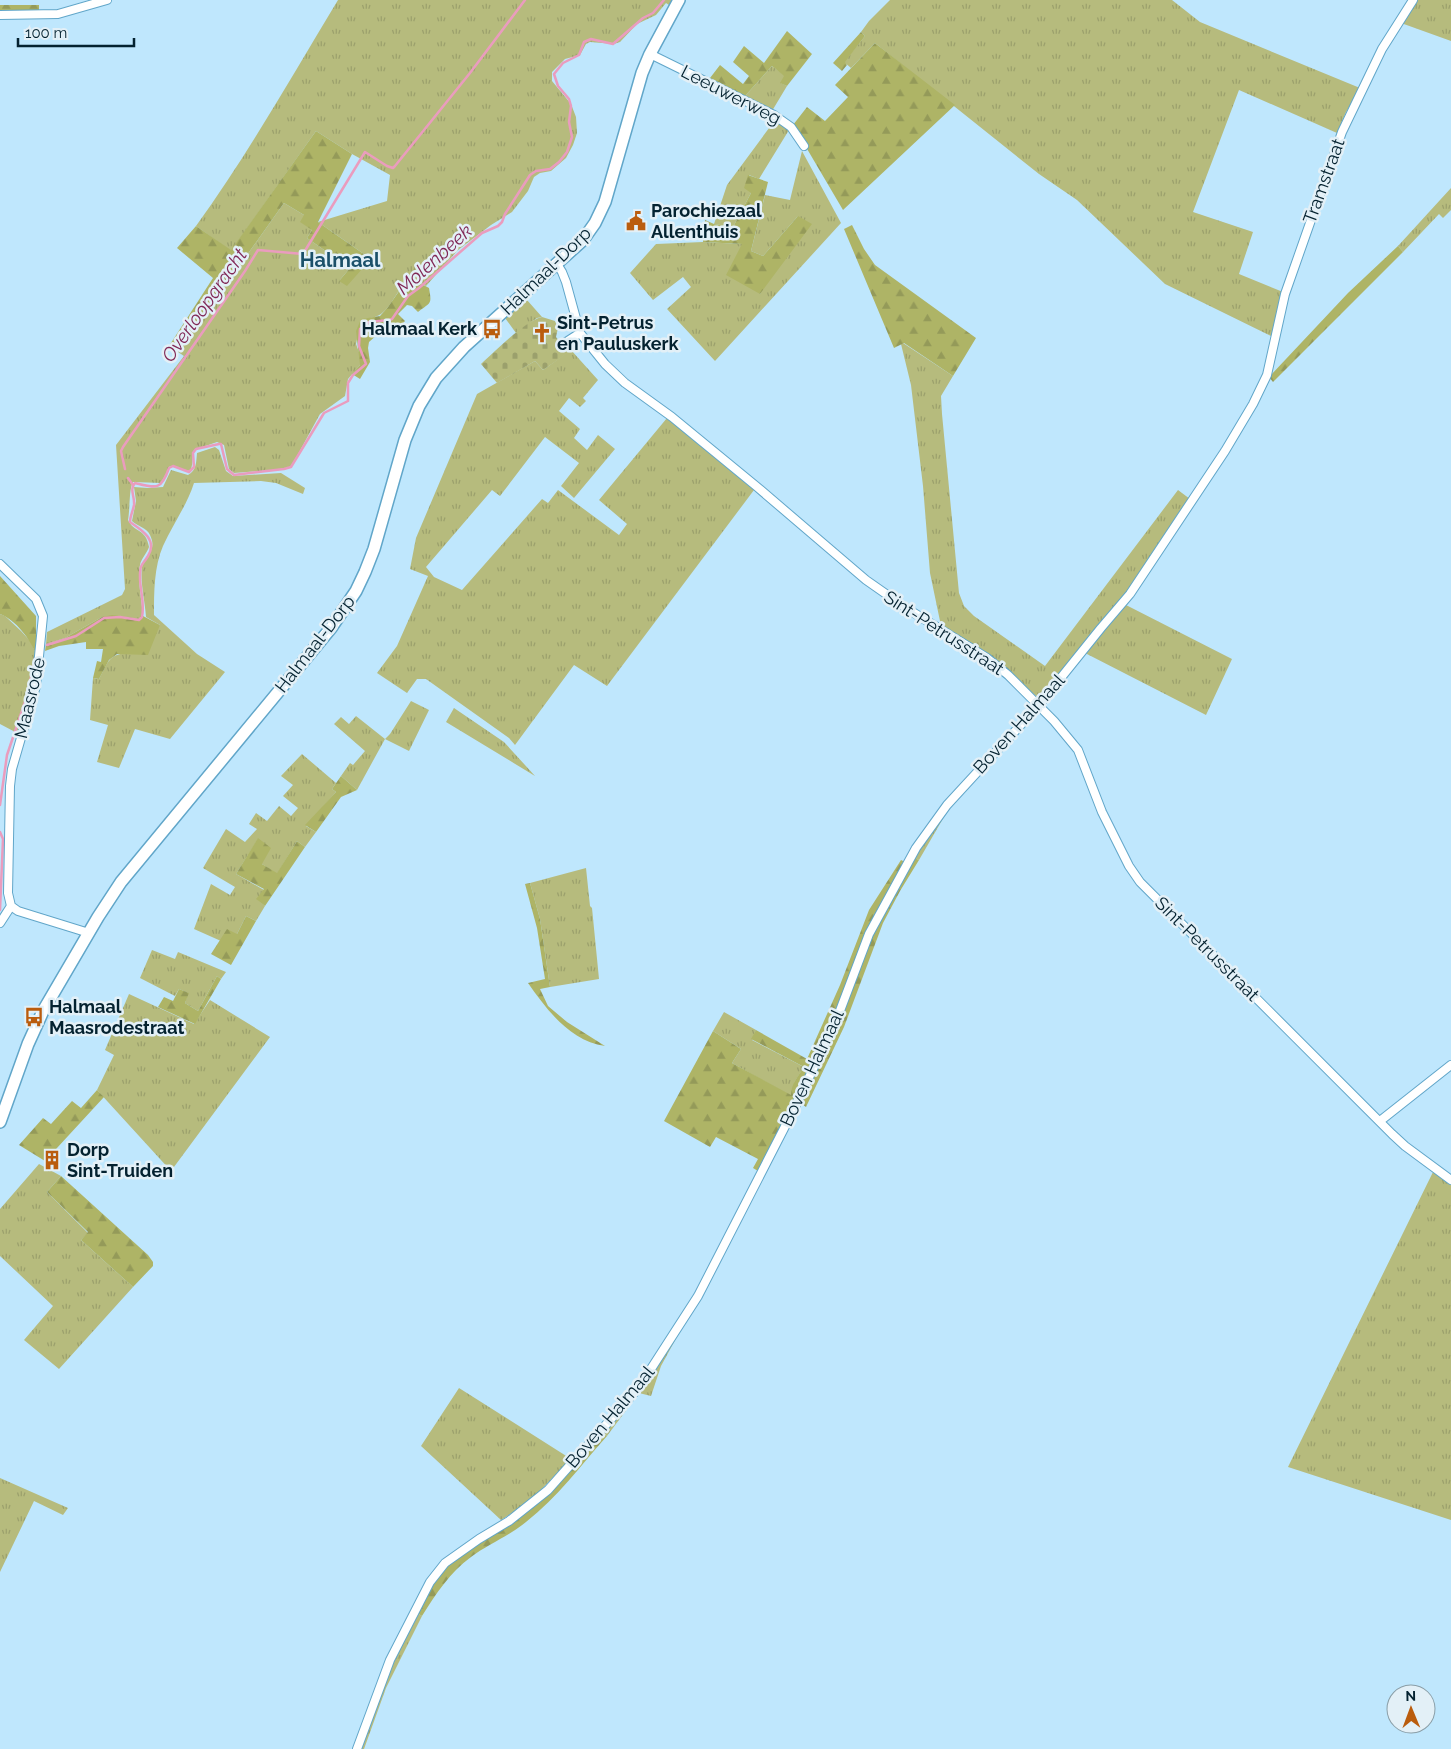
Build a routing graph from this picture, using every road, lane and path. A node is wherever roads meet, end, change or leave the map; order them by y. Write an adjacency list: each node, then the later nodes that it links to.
1 (107, 0): 4 (street)
2 (680, 0): 5 (street, Halmaal-Dorp)
3 (1413, 0): 10 (street, Tramstraat)
4 (0, 15)
5 (650, 54): 6 (street, Leeuwerweg); 7 (street, Halmaal-Dorp)
6 (804, 146)
7 (557, 264): 8 (street, Sint-Petrusstraat); 15 (street, Halmaal-Dorp)
8 (580, 333): 9 (street); 12 (street, Sint-Petrusstraat)
9 (564, 344)
10 (1267, 375): 12 (street, Boven Halmaal)
11 (0, 564): 13 (street, Maasrode)
12 (1039, 706): 17 (street, Sint-Petrusstraat); 20 (street, Boven Halmaal)
13 (11, 906): 14 (street); 15 (street)
14 (0, 923)
15 (89, 933): 18 (street, Halmaal-Dorp)
16 (1451, 1065): 17 (street)
17 (1380, 1121): 19 (street, Sint-Petrusstraat)
18 (0, 1122)
19 (1451, 1180)
20 (357, 1749)

